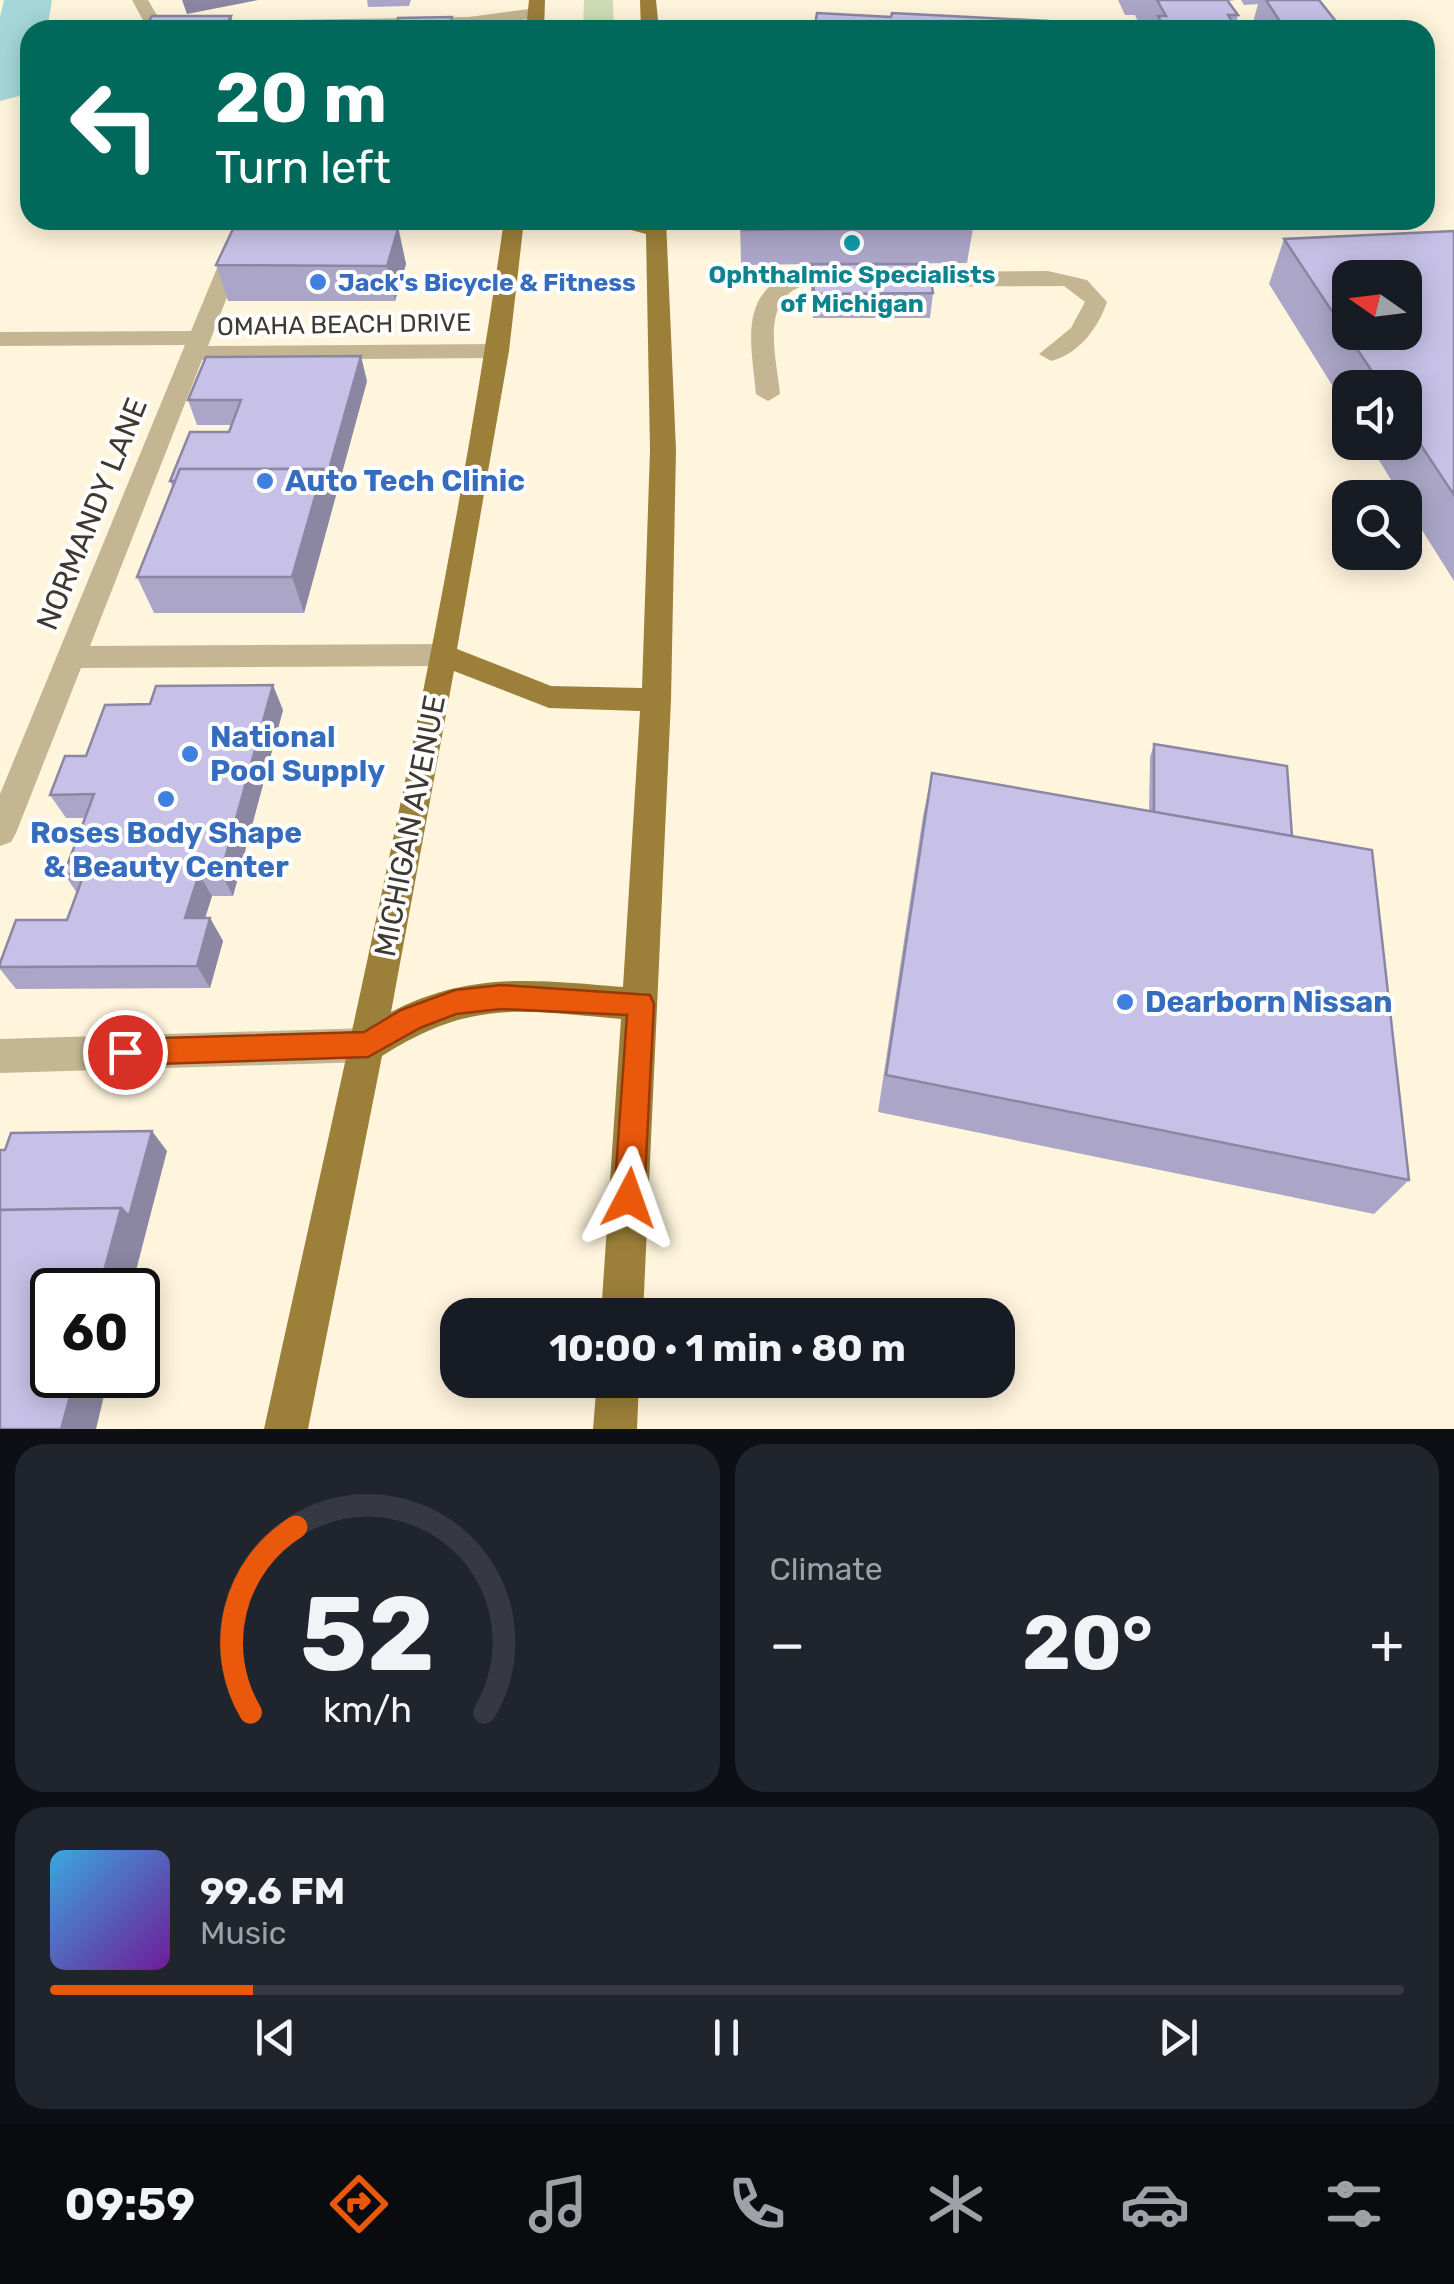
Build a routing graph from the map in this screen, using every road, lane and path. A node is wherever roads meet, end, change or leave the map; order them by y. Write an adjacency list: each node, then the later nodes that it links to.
1 (536, 14): 2 (street)
2 (486, 20)
3 (244, 230): 7 (street, NORMANDY LANE)
4 (516, 230): 8 (main road, MICHIGAN AVENUE)
5 (656, 230): 13 (main road)
6 (0, 339): 7 (street, OMAHA BEACH DRIVE)
7 (195, 346): 8 (street, OMAHA BEACH DRIVE); 12 (street, NORMANDY LANE)
8 (496, 351): 11 (main road, MICHIGAN AVENUE)
9 (1051, 354): 10 (street)
10 (768, 394)
11 (443, 655): 12 (street); 13 (main road); 17 (main road, MICHIGAN AVENUE)
12 (70, 657): 14 (street, NORMANDY LANE)
13 (656, 700): 16 (main road)
14 (10, 785): 15 (street, NORMANDY LANE)
15 (0, 833)
16 (641, 1004): 17 (main road); 19 (main road)
17 (368, 1045): 18 (street); 21 (main road, MICHIGAN AVENUE)
18 (0, 1056)
19 (623, 1298)
20 (617, 1398): 22 (main road)
21 (286, 1429)
22 (615, 1429)

